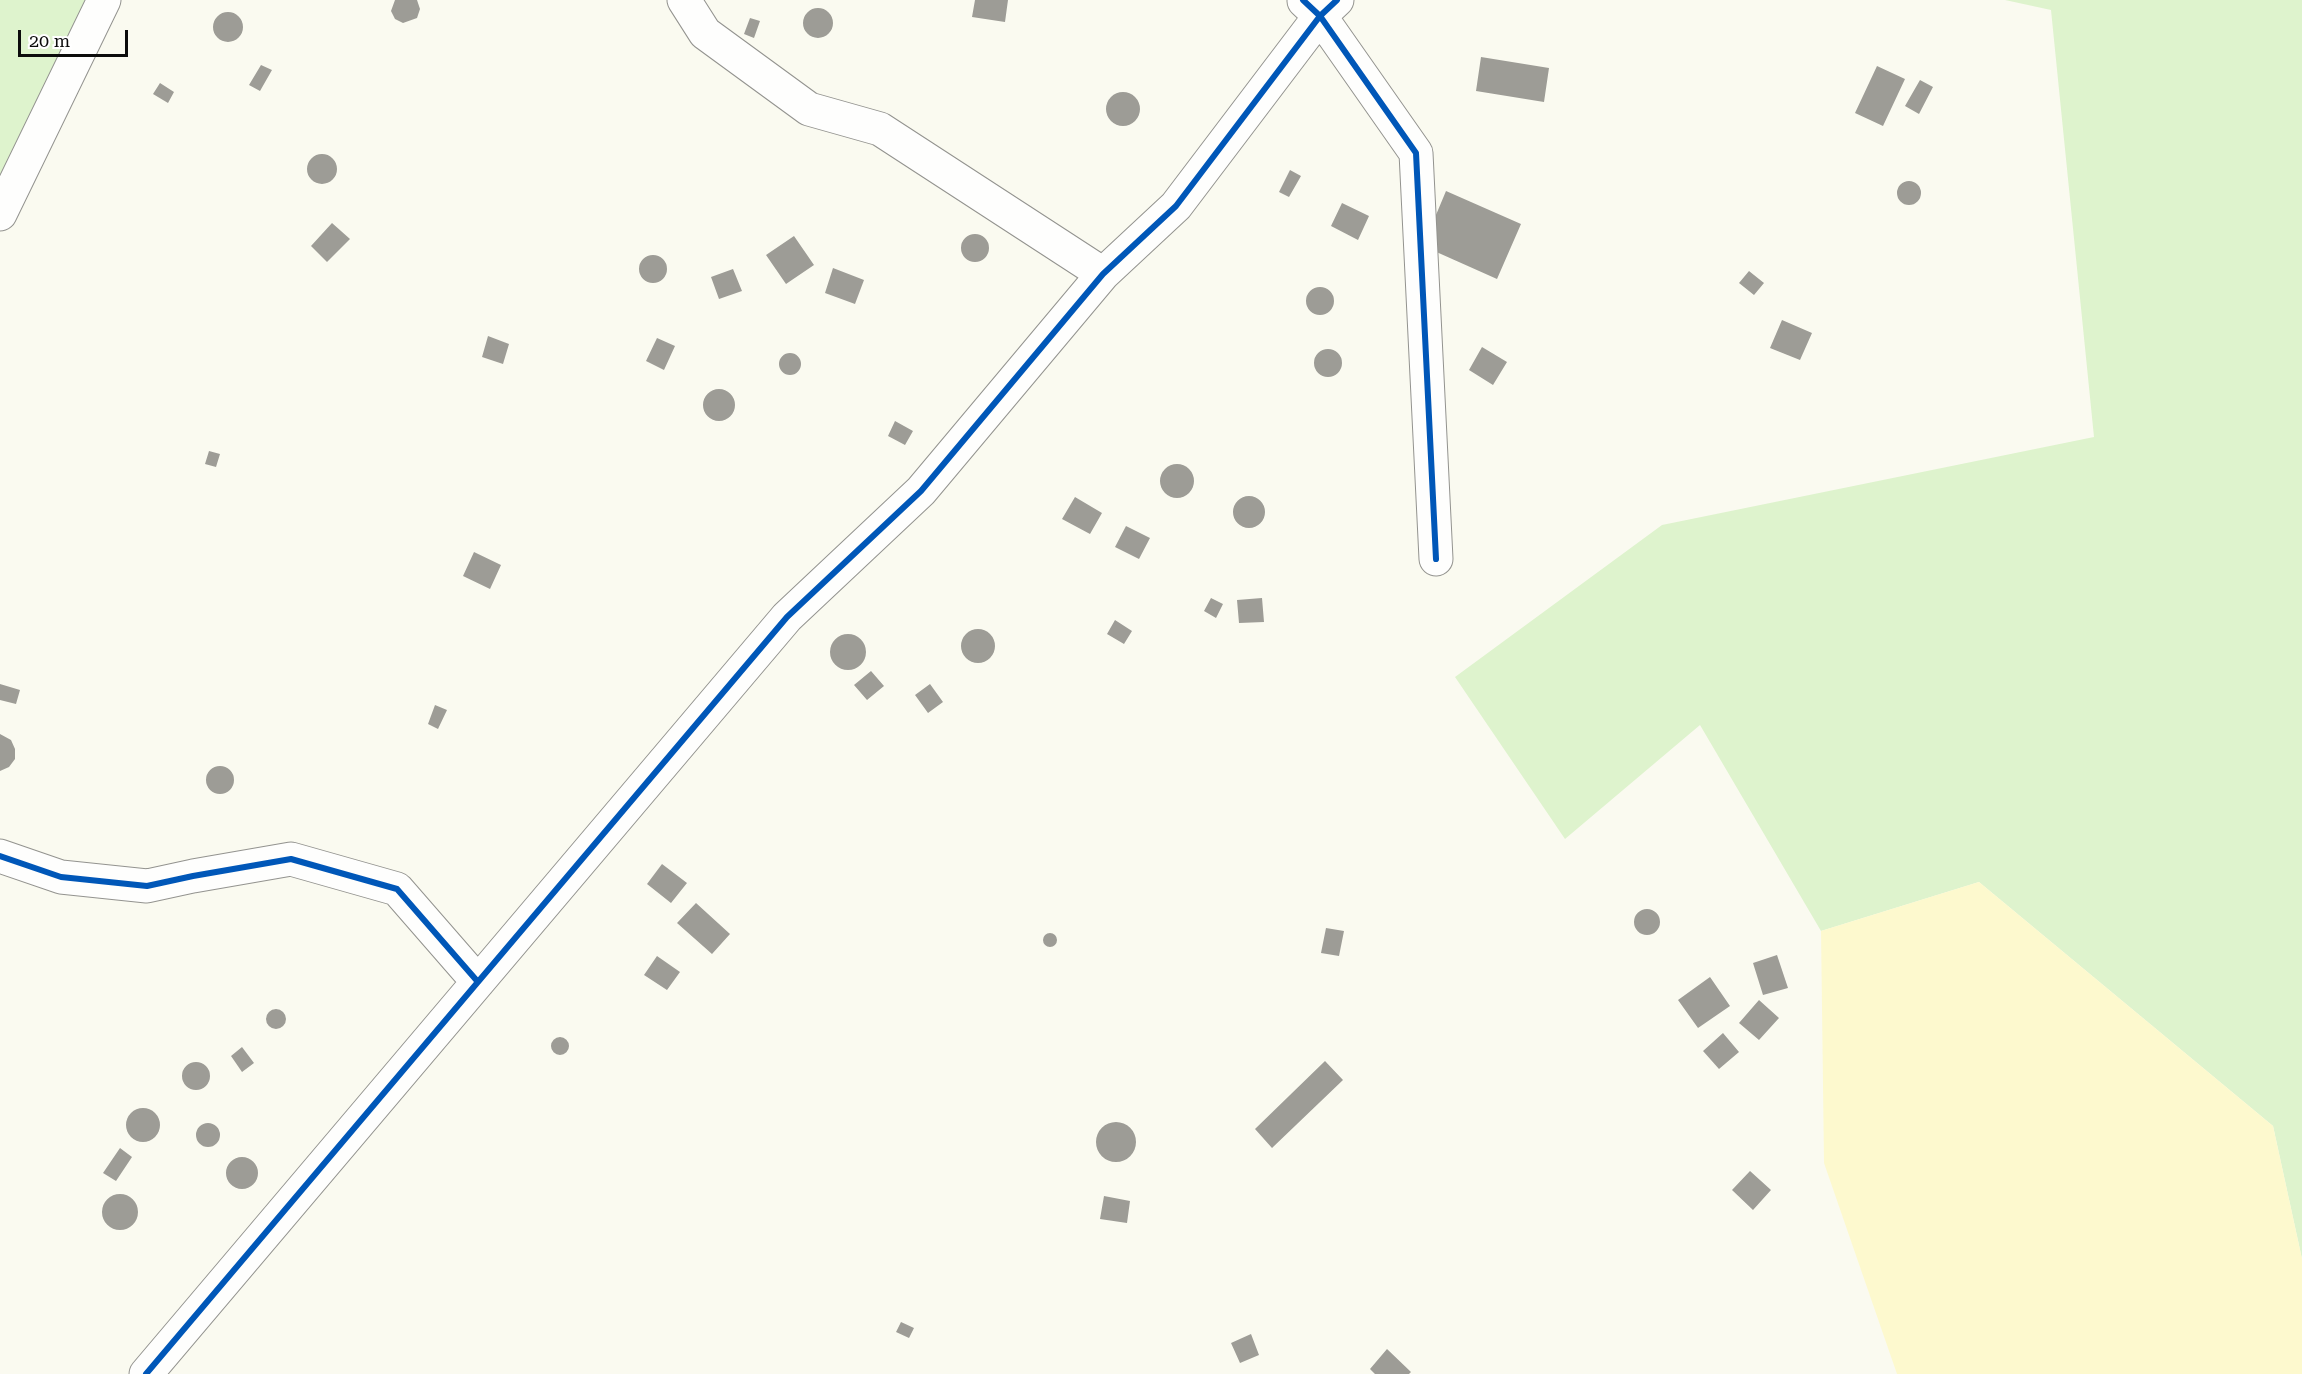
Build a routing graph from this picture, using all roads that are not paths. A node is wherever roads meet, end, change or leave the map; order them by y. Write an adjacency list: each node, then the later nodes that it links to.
1 (104, 0): 4 (street)
2 (684, 0): 5 (street)
3 (1320, 5): 5 (street); 6 (street)
4 (0, 213)
5 (1103, 274): 8 (street)
6 (1436, 559)
7 (0, 855): 8 (street)
8 (478, 982): 9 (street)
9 (146, 1374)

